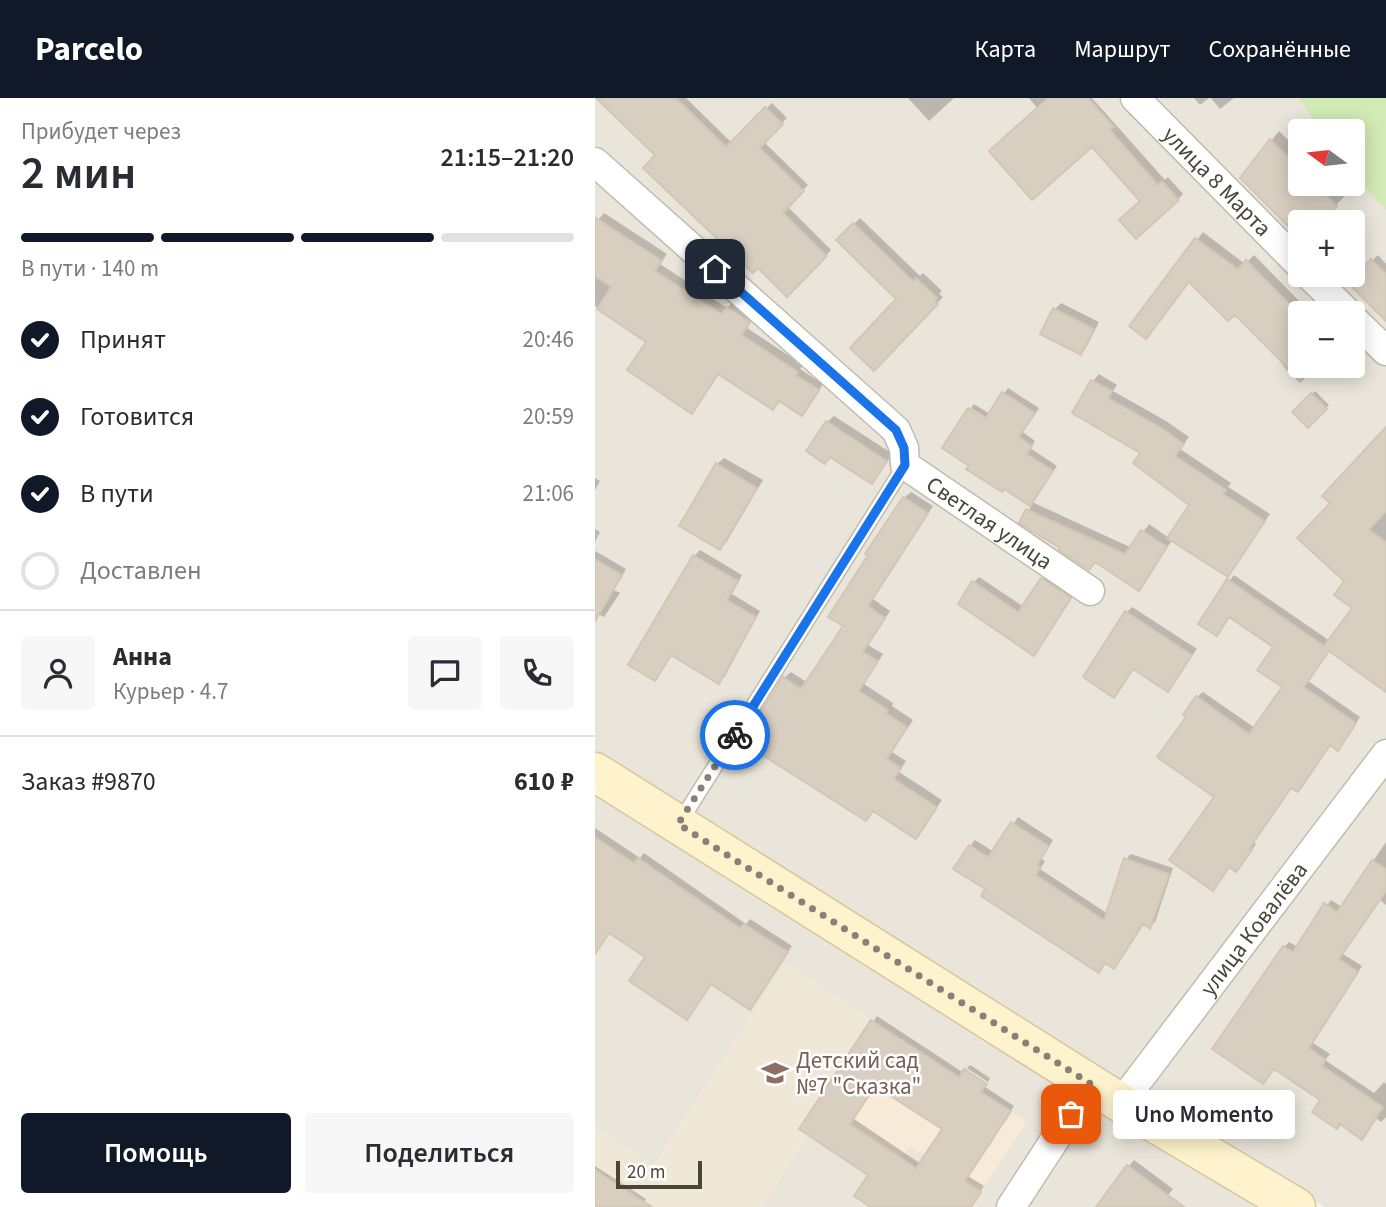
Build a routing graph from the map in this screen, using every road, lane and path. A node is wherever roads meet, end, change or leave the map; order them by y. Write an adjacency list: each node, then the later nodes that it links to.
1 (1135, 98): 3 (street, улица 8 Марта)
2 (595, 162): 8 (street, Светлая улица)
3 (1288, 253)
4 (1322, 287): 5 (street)
5 (1335, 301)
6 (1365, 330): 7 (street)
7 (1386, 351)
8 (905, 465): 9 (street, Светлая улица); 12 (lane)
9 (1090, 591)
10 (1386, 754): 13 (street, улица Ковалёва)
11 (595, 772): 12 (street)
12 (678, 824): 13 (street)
13 (1106, 1093): 14 (street, улица Ковалёва); 15 (street)
14 (1011, 1207)
15 (1296, 1207)

